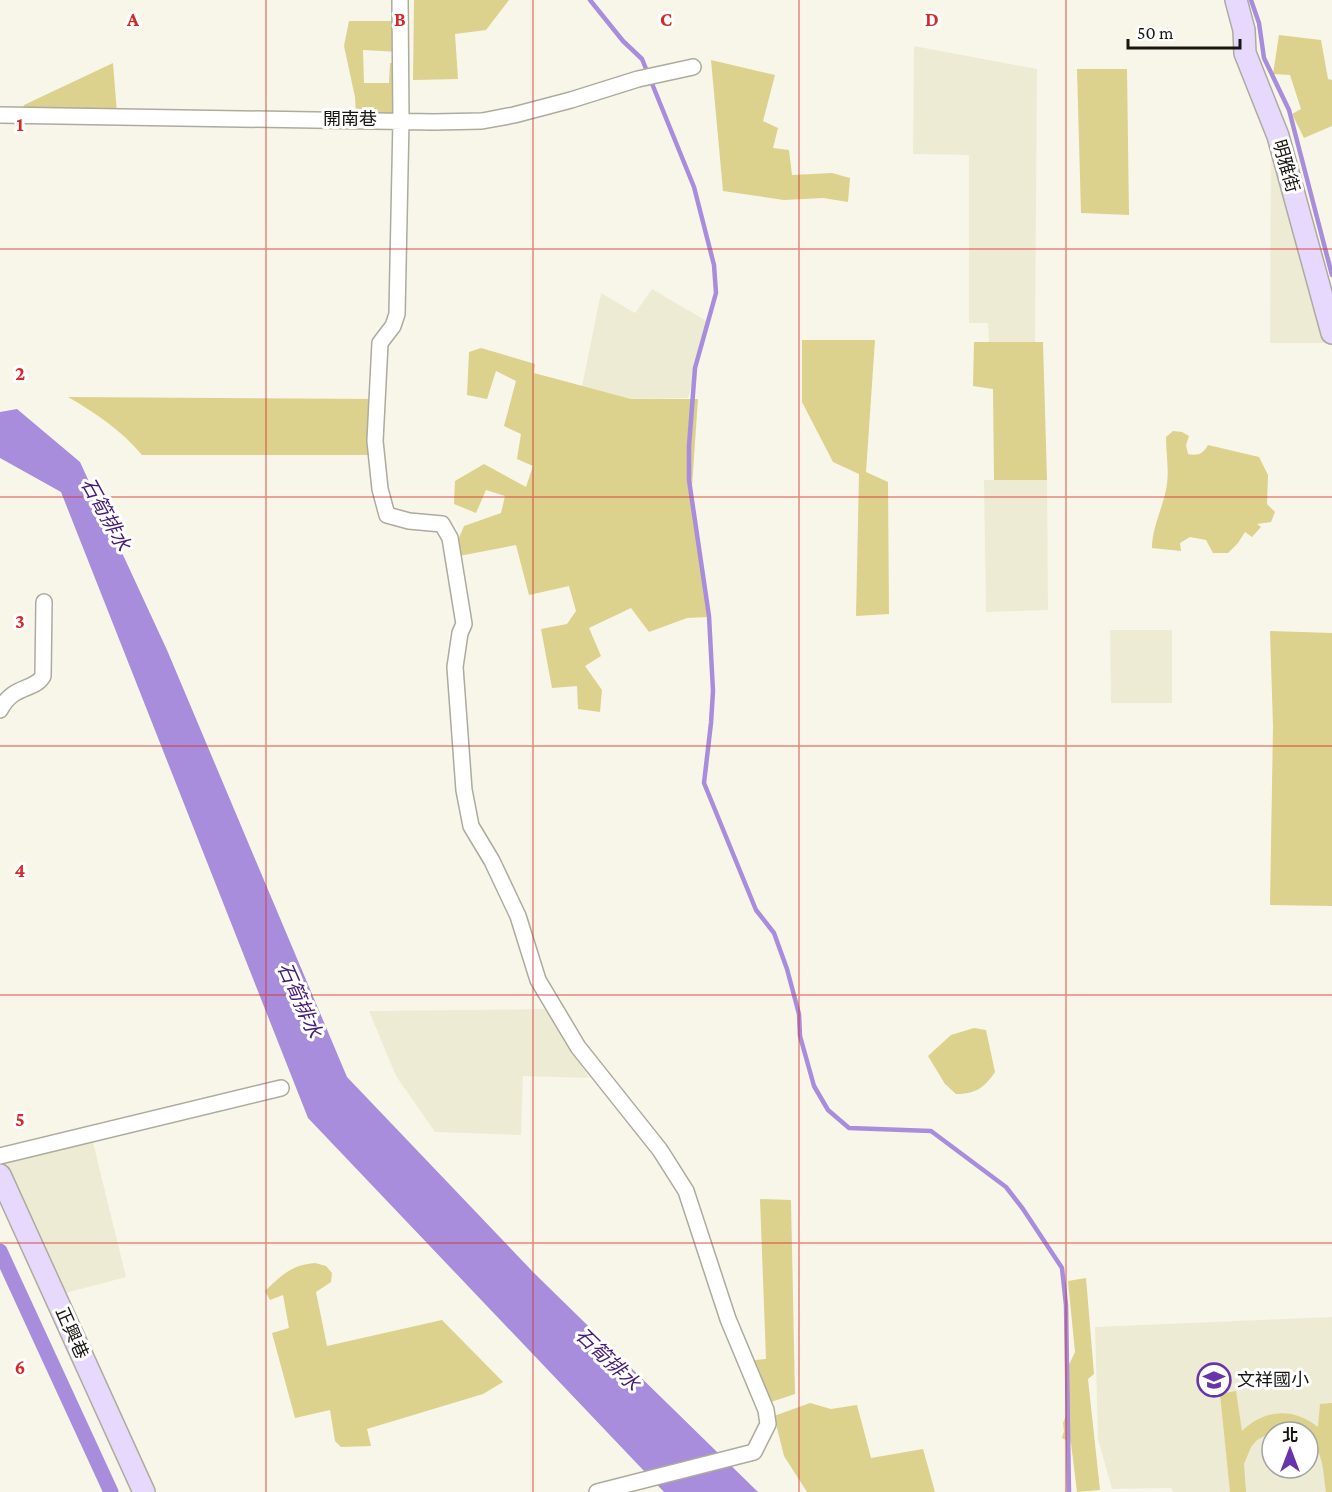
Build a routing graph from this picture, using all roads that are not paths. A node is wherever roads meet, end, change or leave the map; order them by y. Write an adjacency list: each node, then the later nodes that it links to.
1 (400, 0): 5 (street)
2 (1236, 0): 6 (street, 明雅街)
3 (693, 67): 5 (street, 開南巷)
4 (0, 115): 5 (street, 開南巷)
5 (401, 120): 13 (street)
6 (1332, 333)
7 (44, 602): 8 (street)
8 (0, 710)
9 (281, 1088): 10 (street)
10 (0, 1156)
11 (0, 1175): 12 (street, 正興巷)
12 (144, 1492)
13 (597, 1492)

